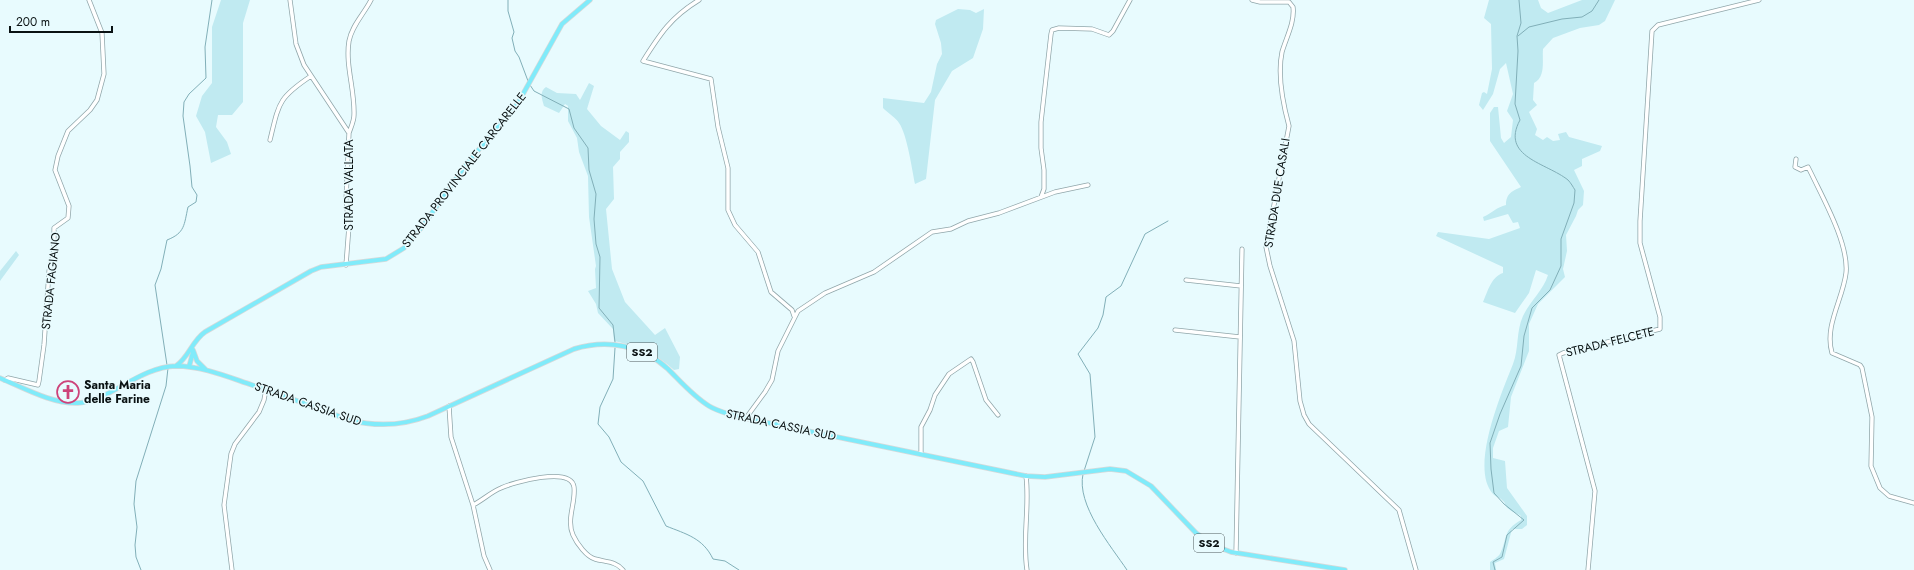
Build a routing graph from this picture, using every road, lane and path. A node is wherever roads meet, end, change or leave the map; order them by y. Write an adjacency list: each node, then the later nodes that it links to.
1 (89, 0): 28 (street, STRADA FAGIANO)
2 (290, 0): 9 (street, STRADA VALLATA)
3 (371, 0): 10 (street)
4 (590, 0): 16 (main road, STRADA PROVINCIALE CARCARELLE)
5 (699, 0): 19 (street)
6 (1130, 0): 14 (street)
7 (1252, 0): 43 (street, STRADA DUE CASALI)
8 (1758, 0): 44 (street, STRADA FELCETE)
9 (311, 76): 10 (street, STRADA VALLATA); 11 (street)
10 (349, 133): 16 (street, STRADA VALLATA)
11 (270, 140)
12 (1796, 159): 35 (street)
13 (1088, 185): 14 (street)
14 (1041, 197): 19 (street)
15 (1242, 249): 18 (street)
16 (346, 265): 22 (main road, STRADA PROVINCIALE CARCARELLE)
17 (1186, 280): 18 (street)
18 (1241, 286): 21 (street)
19 (794, 316): 32 (street)
20 (1175, 330): 21 (street)
21 (1240, 338): 37 (street)
22 (194, 343): 23 (main road); 24 (main road)
23 (193, 350): 26 (main road); 27 (main road)
24 (189, 353): 25 (main road); 26 (main road)
25 (176, 366): 26 (main road, STRADA CASSIA SUD / SS2); 28 (main road, STRADA CASSIA SUD / SS2)
26 (189, 367): 27 (main road, STRADA CASSIA SUD / SS2)
27 (208, 371): 29 (main road, STRADA CASSIA SUD / SS2)
28 (2, 379)
29 (266, 389): 30 (main road, STRADA CASSIA SUD / SS2); 38 (street)
30 (449, 406): 32 (main road, STRADA CASSIA SUD / SS2); 36 (street)
31 (998, 415): 33 (street)
32 (746, 418): 33 (main road, STRADA CASSIA SUD / SS2)
33 (921, 454): 34 (main road, STRADA CASSIA SUD / SS2)
34 (1026, 476): 37 (main road, STRADA CASSIA SUD / SS2); 41 (street)
35 (1914, 503)
36 (473, 505): 39 (street); 40 (street)
37 (1236, 553): 42 (main road, STRADA CASSIA SUD / SS2)
38 (232, 570)
39 (490, 570)
40 (623, 570)
41 (1027, 570)
42 (1345, 570)
43 (1416, 570)
44 (1588, 570)

